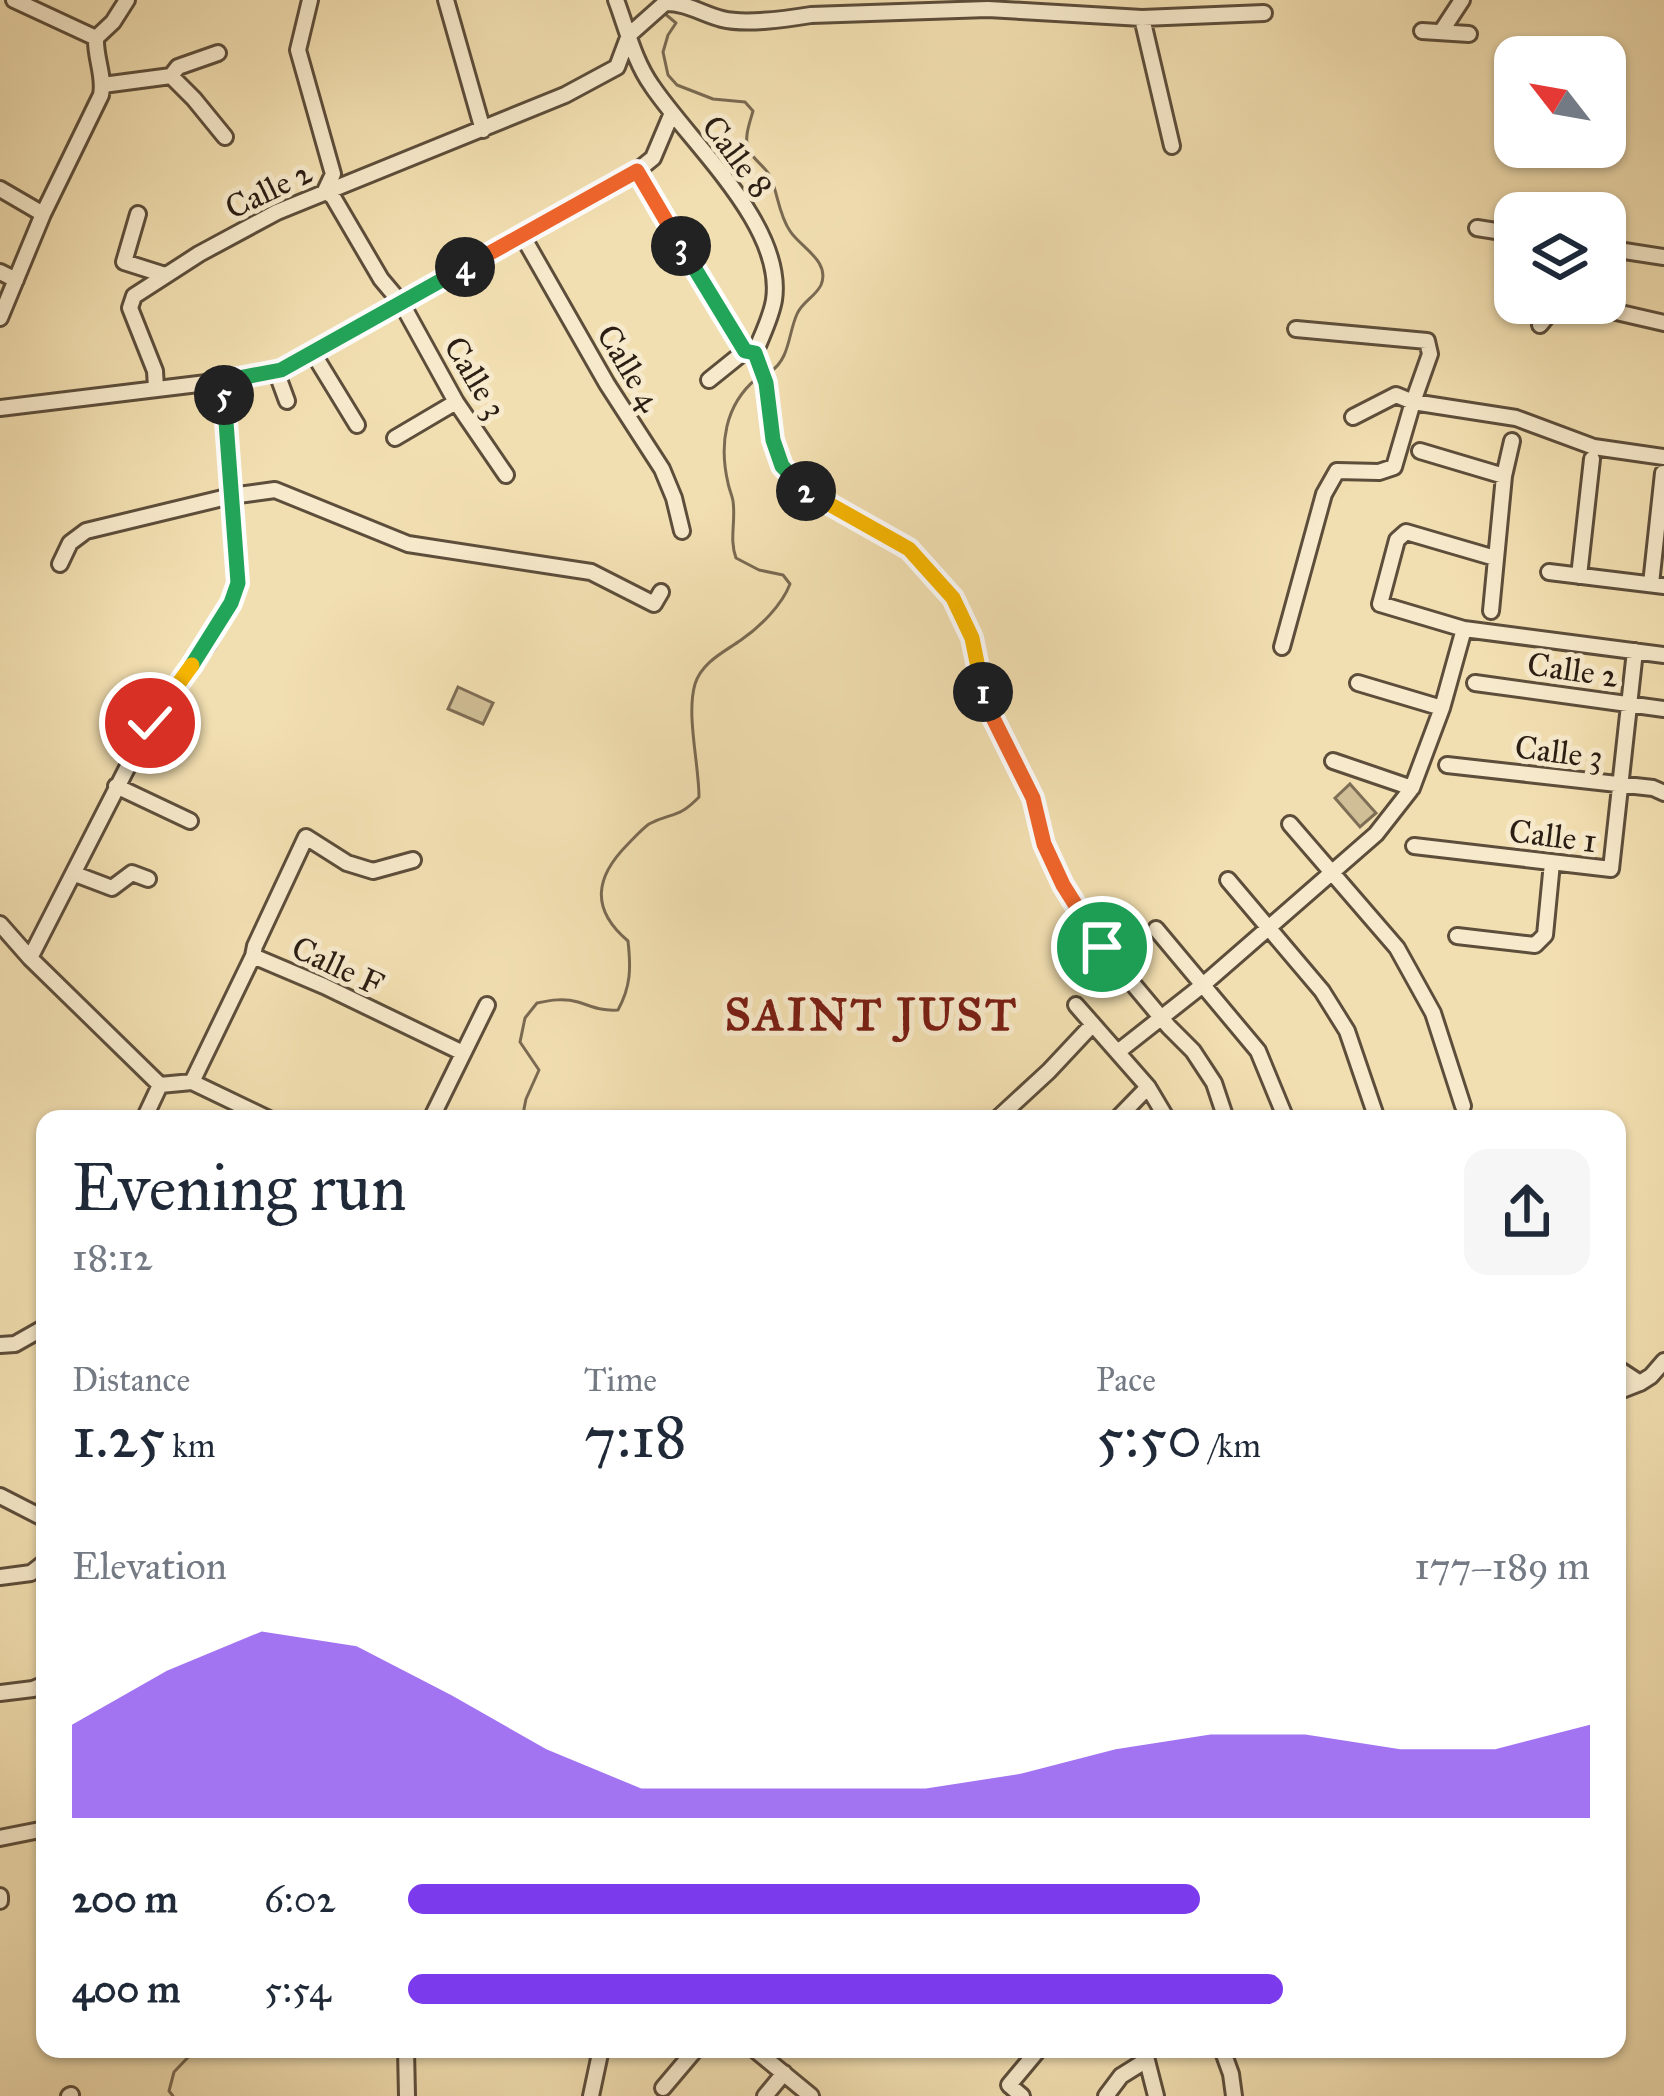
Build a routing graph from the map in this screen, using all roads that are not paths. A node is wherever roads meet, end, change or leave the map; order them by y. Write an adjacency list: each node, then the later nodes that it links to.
1 (14, 0): 13 (street)
2 (127, 0): 13 (street)
3 (310, 0): 23 (street)
4 (446, 0): 18 (street)
5 (616, 0): 12 (street, Calle 8)
6 (1462, 0): 10 (street)
7 (1264, 14): 8 (street)
8 (1142, 18): 12 (street, Calle 2); 20 (street)
9 (1421, 31): 10 (street)
10 (1441, 32): 11 (street)
11 (1469, 34)
12 (629, 35): 17 (street, Calle 8); 18 (street, Calle 2)
13 (96, 38): 16 (street)
14 (218, 52): 15 (street)
15 (171, 76): 16 (street); 19 (street)
16 (103, 85): 24 (street)
17 (672, 113): 21 (street); 39 (street, Calle 8)
18 (483, 130): 23 (street, Calle 2)
19 (225, 137)
20 (1172, 146)
21 (637, 171): 28 (street); 39 (street)
22 (0, 189): 24 (street)
23 (325, 190): 32 (street, Calle 2); 34 (street, Calle 3)
24 (44, 214): 33 (street)
25 (138, 214): 32 (street)
26 (1477, 229): 27 (street)
27 (1494, 231)
28 (522, 235): 34 (street); 60 (street, Calle 4)
29 (1626, 251): 30 (street)
30 (1664, 257)
31 (0, 272): 33 (street)
32 (165, 275): 44 (street, Calle 2)
33 (16, 280): 36 (street)
34 (402, 304): 40 (street); 46 (street, Calle 3)
35 (1626, 314): 37 (street)
36 (0, 317)
37 (1664, 323)
38 (1296, 329): 47 (street)
39 (750, 352): 42 (street); 101 (street)
40 (313, 353): 41 (street); 50 (street)
41 (276, 371): 43 (street); 45 (street)
42 (709, 380)
43 (223, 381): 44 (street); 59 (street)
44 (156, 388): 48 (street)
45 (287, 401)
46 (457, 402): 51 (street); 57 (street, Calle 3)
47 (1412, 402): 49 (street); 54 (street); 69 (street)
48 (0, 407)
49 (1353, 417)
50 (357, 425)
51 (394, 438)
52 (1512, 441): 58 (street)
53 (1420, 451): 58 (street)
54 (1664, 457)
55 (1592, 459): 64 (street)
56 (1663, 473): 65 (street)
57 (506, 476)
58 (1504, 476): 61 (street)
59 (231, 496): 62 (street); 66 (street); 79 (street)
60 (682, 531)
61 (1495, 558): 67 (street); 68 (street)
62 (60, 565)
63 (1549, 572): 64 (street)
64 (1579, 576): 65 (street)
65 (1657, 585)
66 (661, 592)
67 (1491, 611)
68 (1464, 629): 70 (street); 75 (street)
69 (1282, 647)
70 (1635, 651): 71 (street); 74 (street, Calle 1)
71 (1664, 655)
72 (1358, 683): 75 (street)
73 (1475, 683): 74 (street, Calle 2)
74 (1630, 704): 76 (street, Calle 2); 80 (street, Calle 1)
75 (1442, 709): 81 (street)
76 (1664, 709)
77 (1333, 761): 81 (street)
78 (1447, 765): 80 (street, Calle 3)
79 (116, 786): 83 (street); 89 (street)
80 (1622, 786): 82 (street, Calle 3); 87 (street, Calle 1)
81 (1412, 788): 88 (street)
82 (1664, 793)
83 (190, 821)
84 (1290, 824): 88 (street)
85 (1414, 846): 87 (street, Calle 1)
86 (413, 860): 96 (street)
87 (1552, 863): 95 (street)
88 (1332, 872): 93 (street); 108 (street)
89 (75, 874): 90 (street); 97 (street)
90 (148, 879)
91 (1228, 880): 93 (street)
92 (0, 924): 97 (street)
93 (1268, 928): 98 (street); 117 (street)
94 (1156, 929): 98 (street)
95 (1457, 936)
96 (253, 956): 104 (street, Calle F); 105 (street, Calle F)
97 (30, 958): 106 (street)
98 (1204, 984): 101 (street); 116 (street)
99 (487, 1005): 104 (street)
100 (1076, 1005): 102 (street)
101 (1161, 1018): 103 (street); 115 (street)
102 (1093, 1024): 103 (street); 112 (street)
103 (1119, 1051): 107 (street)
104 (463, 1053): 111 (street)
105 (192, 1082): 106 (street); 110 (street)
106 (160, 1085): 109 (street)
107 (1148, 1087): 113 (street); 114 (street)
108 (1463, 1106)
109 (148, 1110)
110 (250, 1110)
111 (435, 1110)
112 (1007, 1110)
113 (1126, 1110)
114 (1162, 1110)
115 (1223, 1110)
116 (1282, 1110)
117 (1374, 1110)
118 (36, 1332): 119 (street)
119 (0, 1345)
120 (1664, 1361): 122 (street)
121 (1626, 1374): 122 (street)
122 (1640, 1383): 123 (street)
123 (1626, 1388)
124 (0, 1496): 125 (street)
125 (36, 1514)
126 (36, 1569): 127 (street)
127 (0, 1577)
128 (36, 1688): 129 (street)
129 (0, 1693)
130 (36, 1831): 131 (street)
131 (0, 1838)
132 (406, 2058): 142 (street)
133 (600, 2058): 143 (street)
134 (689, 2058): 141 (street)
135 (765, 2058): 140 (street)
136 (1032, 2058): 146 (street)
137 (1141, 2058): 147 (street)
138 (1145, 2058): 148 (street)
139 (1225, 2058): 149 (street)
140 (784, 2073): 144 (street); 145 (street)
141 (664, 2088)
142 (407, 2096)
143 (591, 2096)
144 (765, 2096)
145 (811, 2096)
146 (1022, 2096)
147 (1106, 2096)
148 (1156, 2096)
149 (1234, 2096)

